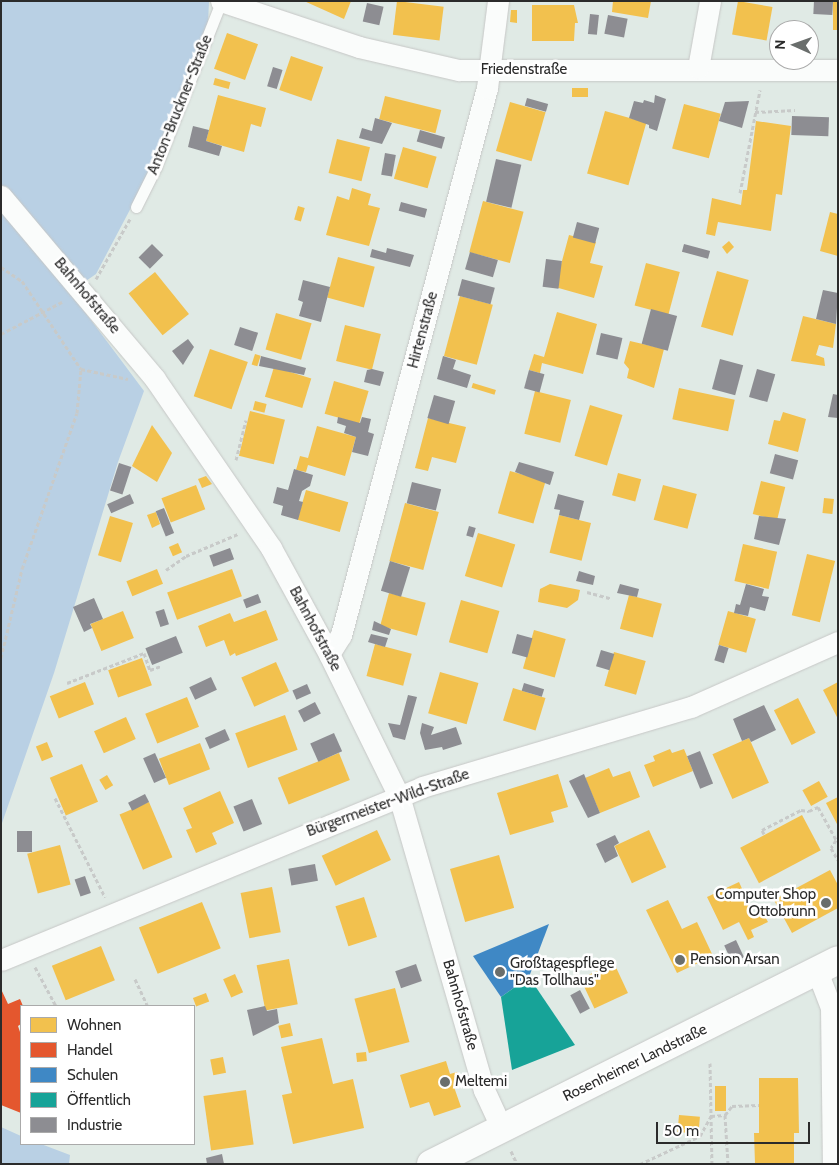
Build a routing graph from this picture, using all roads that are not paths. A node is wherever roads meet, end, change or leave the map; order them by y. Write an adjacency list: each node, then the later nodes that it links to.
1 (498, 1): 6 (street, Hirtenstraße)
2 (710, 1): 4 (street)
3 (221, 2): 6 (street, Friedenstraße); 8 (lane, Anton-Bruckner-Straße)
4 (698, 68): 5 (street, Friedenstraße); 6 (street, Friedenstraße)
5 (838, 70)
6 (490, 71): 10 (street, Hirtenstraße)
7 (1, 196): 10 (street, Bahnhofstraße)
8 (136, 207)
9 (838, 642): 11 (street, Bürgermeister-Wild-Straße)
10 (329, 654): 11 (street, Bahnhofstraße)
11 (399, 796): 12 (street, Bürgermeister-Wild-Straße); 14 (street, Bahnhofstraße)
12 (1, 960)
13 (827, 966): 14 (main road, Rosenheimer Landstraße); 16 (street)
14 (502, 1129): 15 (main road, Rosenheimer Landstraße)
15 (431, 1164)
16 (833, 1164)

